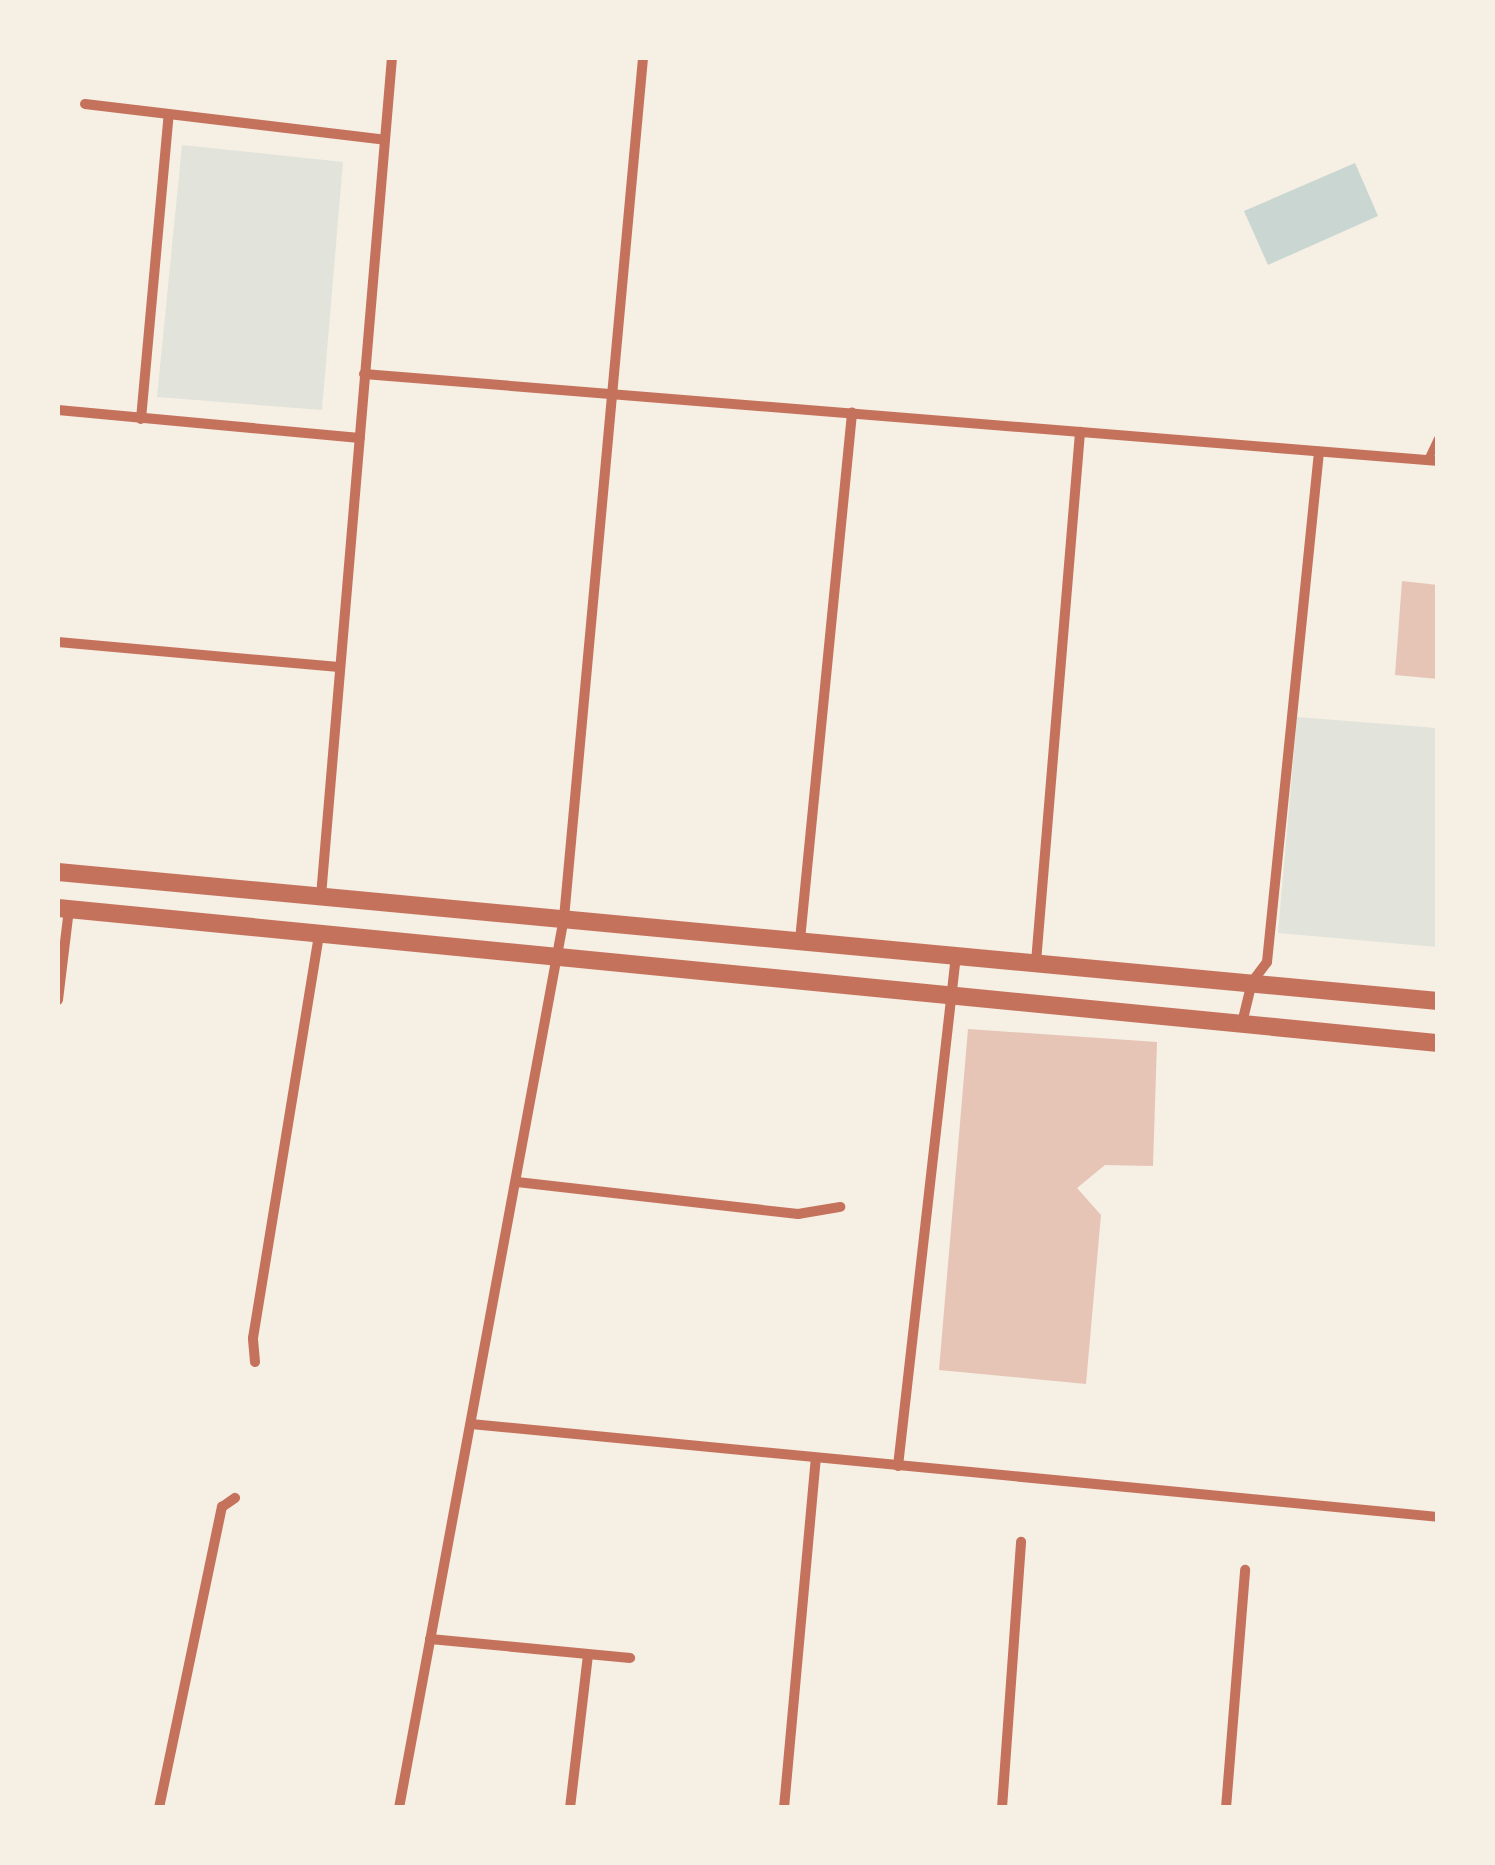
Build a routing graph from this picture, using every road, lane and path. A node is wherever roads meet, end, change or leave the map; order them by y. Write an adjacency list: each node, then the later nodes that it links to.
1 (392, 58): 5 (street)
2 (643, 58): 7 (street)
3 (85, 104): 4 (street)
4 (169, 114): 5 (street); 10 (street)
5 (385, 140): 6 (street)
6 (364, 374): 7 (street); 12 (street)
7 (610, 394): 9 (street); 21 (street)
8 (58, 410): 10 (street)
9 (852, 414): 11 (street); 23 (street)
10 (141, 419): 12 (street)
11 (1080, 432): 14 (street); 26 (street)
12 (360, 438): 17 (street)
13 (1438, 439): 15 (lane)
14 (1319, 452): 15 (street); 27 (street)
15 (1433, 461)
16 (58, 642): 17 (street)
17 (339, 667): 19 (street)
18 (58, 872): 19 (street)
19 (321, 896): 21 (street)
20 (63, 909): 22 (street); 29 (street)
21 (564, 918): 23 (street); 25 (street)
22 (319, 936): 25 (street); 35 (street)
23 (800, 940): 24 (street)
24 (956, 955): 26 (street); 28 (street)
25 (557, 960): 28 (street); 33 (street)
26 (1036, 962): 27 (street)
27 (1252, 982): 30 (street); 31 (street)
28 (951, 998): 31 (street); 38 (street)
29 (58, 1000)
30 (1438, 1000)
31 (1242, 1024): 32 (street)
32 (1438, 1044)
33 (517, 1182): 34 (street); 36 (street)
34 (840, 1207)
35 (256, 1362)
36 (472, 1424): 37 (street); 43 (street)
37 (816, 1458): 38 (street); 49 (street)
38 (898, 1466): 40 (street)
39 (235, 1498): 46 (street)
40 (1438, 1517)
41 (1022, 1542): 50 (street)
42 (1245, 1570): 51 (street)
43 (430, 1640): 44 (street); 47 (street)
44 (588, 1655): 45 (street); 48 (street)
45 (630, 1658)
46 (159, 1808)
47 (399, 1808)
48 (570, 1808)
49 (784, 1808)
50 (1002, 1808)
51 (1226, 1808)

